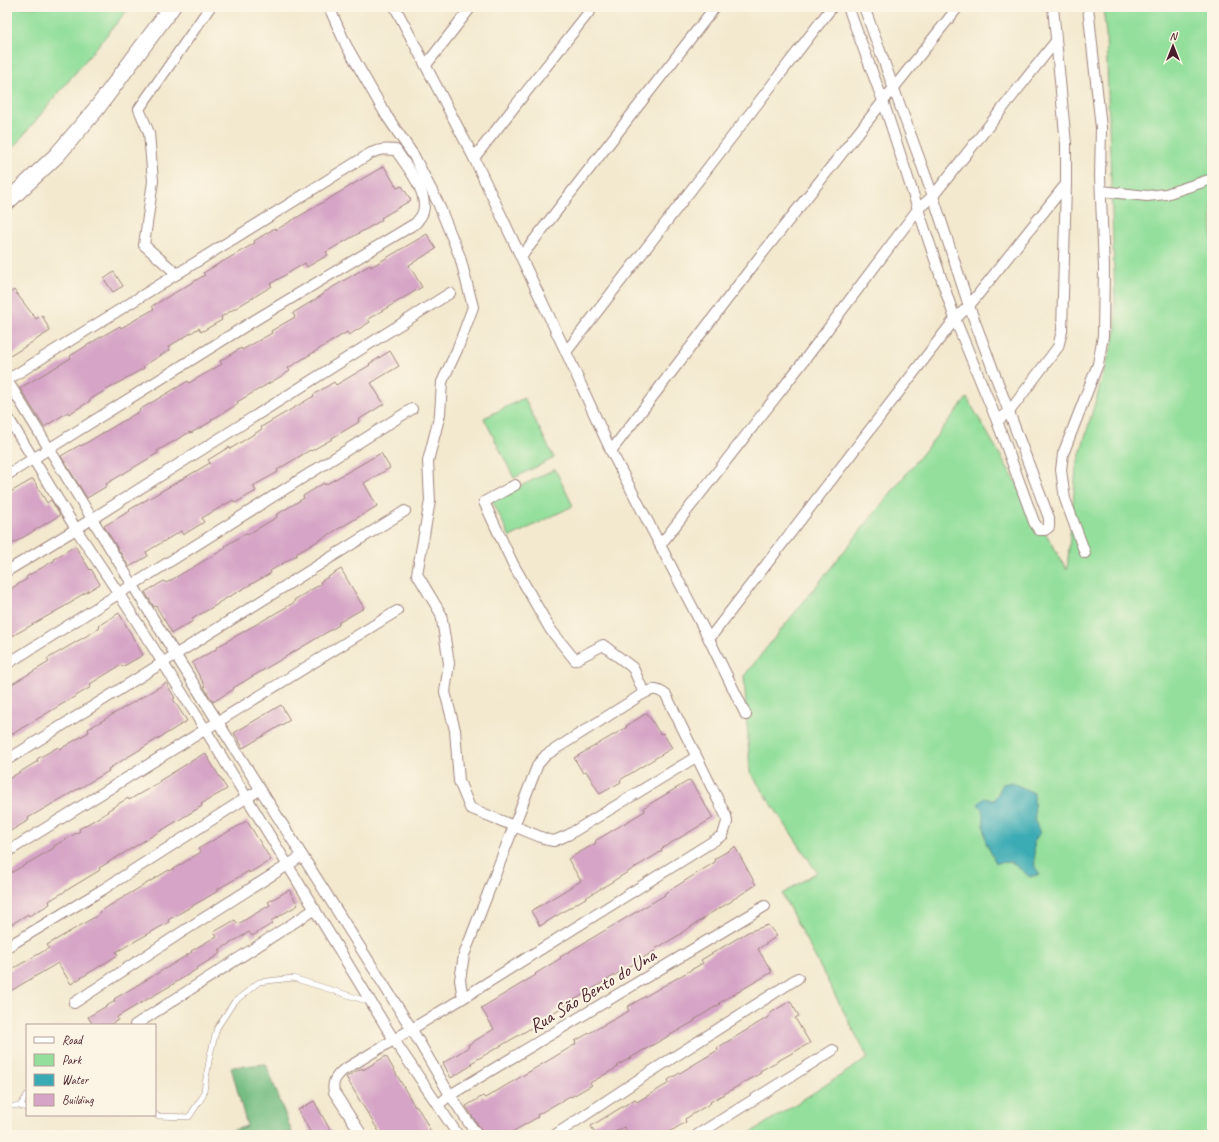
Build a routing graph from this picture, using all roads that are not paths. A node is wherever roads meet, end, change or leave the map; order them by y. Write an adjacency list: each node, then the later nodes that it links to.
1 (172, 7): 23 (main road)
2 (210, 7): 26 (street)
3 (329, 7): 62 (street)
4 (395, 7): 15 (street)
5 (471, 7): 15 (street)
6 (593, 7): 18 (street)
7 (715, 7): 25 (street)
8 (832, 7): 30 (street)
9 (848, 7): 17 (street)
10 (864, 7): 16 (street)
11 (958, 7): 16 (street)
12 (1053, 7): 14 (street)
13 (1088, 7): 21 (street)
14 (1056, 41): 20 (street); 22 (street)
15 (426, 65): 18 (street)
16 (894, 88): 17 (street); 22 (street)
17 (884, 101): 24 (street); 37 (street)
18 (474, 158): 25 (street)
19 (1212, 179): 21 (street)
20 (1066, 184): 28 (street); 33 (street)
21 (1101, 191): 45 (street)
22 (933, 196): 24 (street); 28 (street)
23 (7, 202)
24 (918, 209): 29 (street); 44 (street)
25 (521, 256): 30 (street)
26 (177, 274): 31 (street); 36 (street)
27 (450, 293): 42 (street)
28 (968, 306): 29 (street); 33 (street)
29 (955, 318): 35 (street); 50 (street)
30 (566, 352): 37 (street)
31 (7, 380): 36 (street)
32 (412, 409): 47 (street)
33 (1009, 412): 35 (street); 35 (street)
34 (7, 416): 38 (street)
35 (997, 421)
36 (48, 448): 38 (street); 42 (street)
37 (611, 451): 44 (street)
38 (33, 458): 39 (street); 43 (street)
39 (7, 475)
40 (515, 485): 54 (street)
41 (405, 511): 51 (street)
42 (92, 519): 43 (street); 47 (street)
43 (76, 529): 46 (street); 48 (street)
44 (661, 544): 50 (street)
45 (1085, 553)
46 (7, 571)
47 (133, 585): 48 (street); 51 (street)
48 (120, 594): 52 (street); 53 (street)
49 (397, 610): 56 (street)
50 (709, 639): 55 (street)
51 (175, 654): 52 (street); 56 (street)
52 (162, 663): 57 (street); 59 (street)
53 (7, 664)
54 (644, 693): 58 (street); 62 (street)
55 (746, 715)
56 (217, 721): 57 (street); 60 (street)
57 (205, 729): 61 (street); 63 (street)
58 (696, 757): 62 (street); 70 (street)
59 (7, 760)
60 (260, 790): 61 (street); 64 (street)
61 (246, 798): 65 (street); 68 (street)
62 (513, 826): 70 (street)
63 (7, 852)
64 (302, 856): 65 (street); 74 (street)
65 (288, 865): 67 (street); 71 (street)
66 (765, 906): 77 (street, Rua São Bento do Una)
67 (315, 909): 72 (street); 73 (street)
68 (7, 947)
69 (798, 978): 87 (street)
70 (463, 998): 74 (street)
71 (74, 1002)
72 (371, 1002): 75 (street); 83 (lane)
73 (137, 1024)
74 (411, 1028): 75 (street); 77 (street)
75 (394, 1040): 79 (street); 84 (street)
76 (833, 1050): 88 (street)
77 (450, 1095): 79 (street, Rua São Bento do Una); 86 (street)
78 (26, 1097): 81 (lane)
79 (438, 1105): 85 (street)
80 (7, 1106): 81 (lane)
81 (20, 1106): 82 (lane)
82 (26, 1108)
83 (156, 1115)
84 (362, 1135)
85 (458, 1135)
86 (477, 1135)
87 (555, 1135)
88 (697, 1135)

